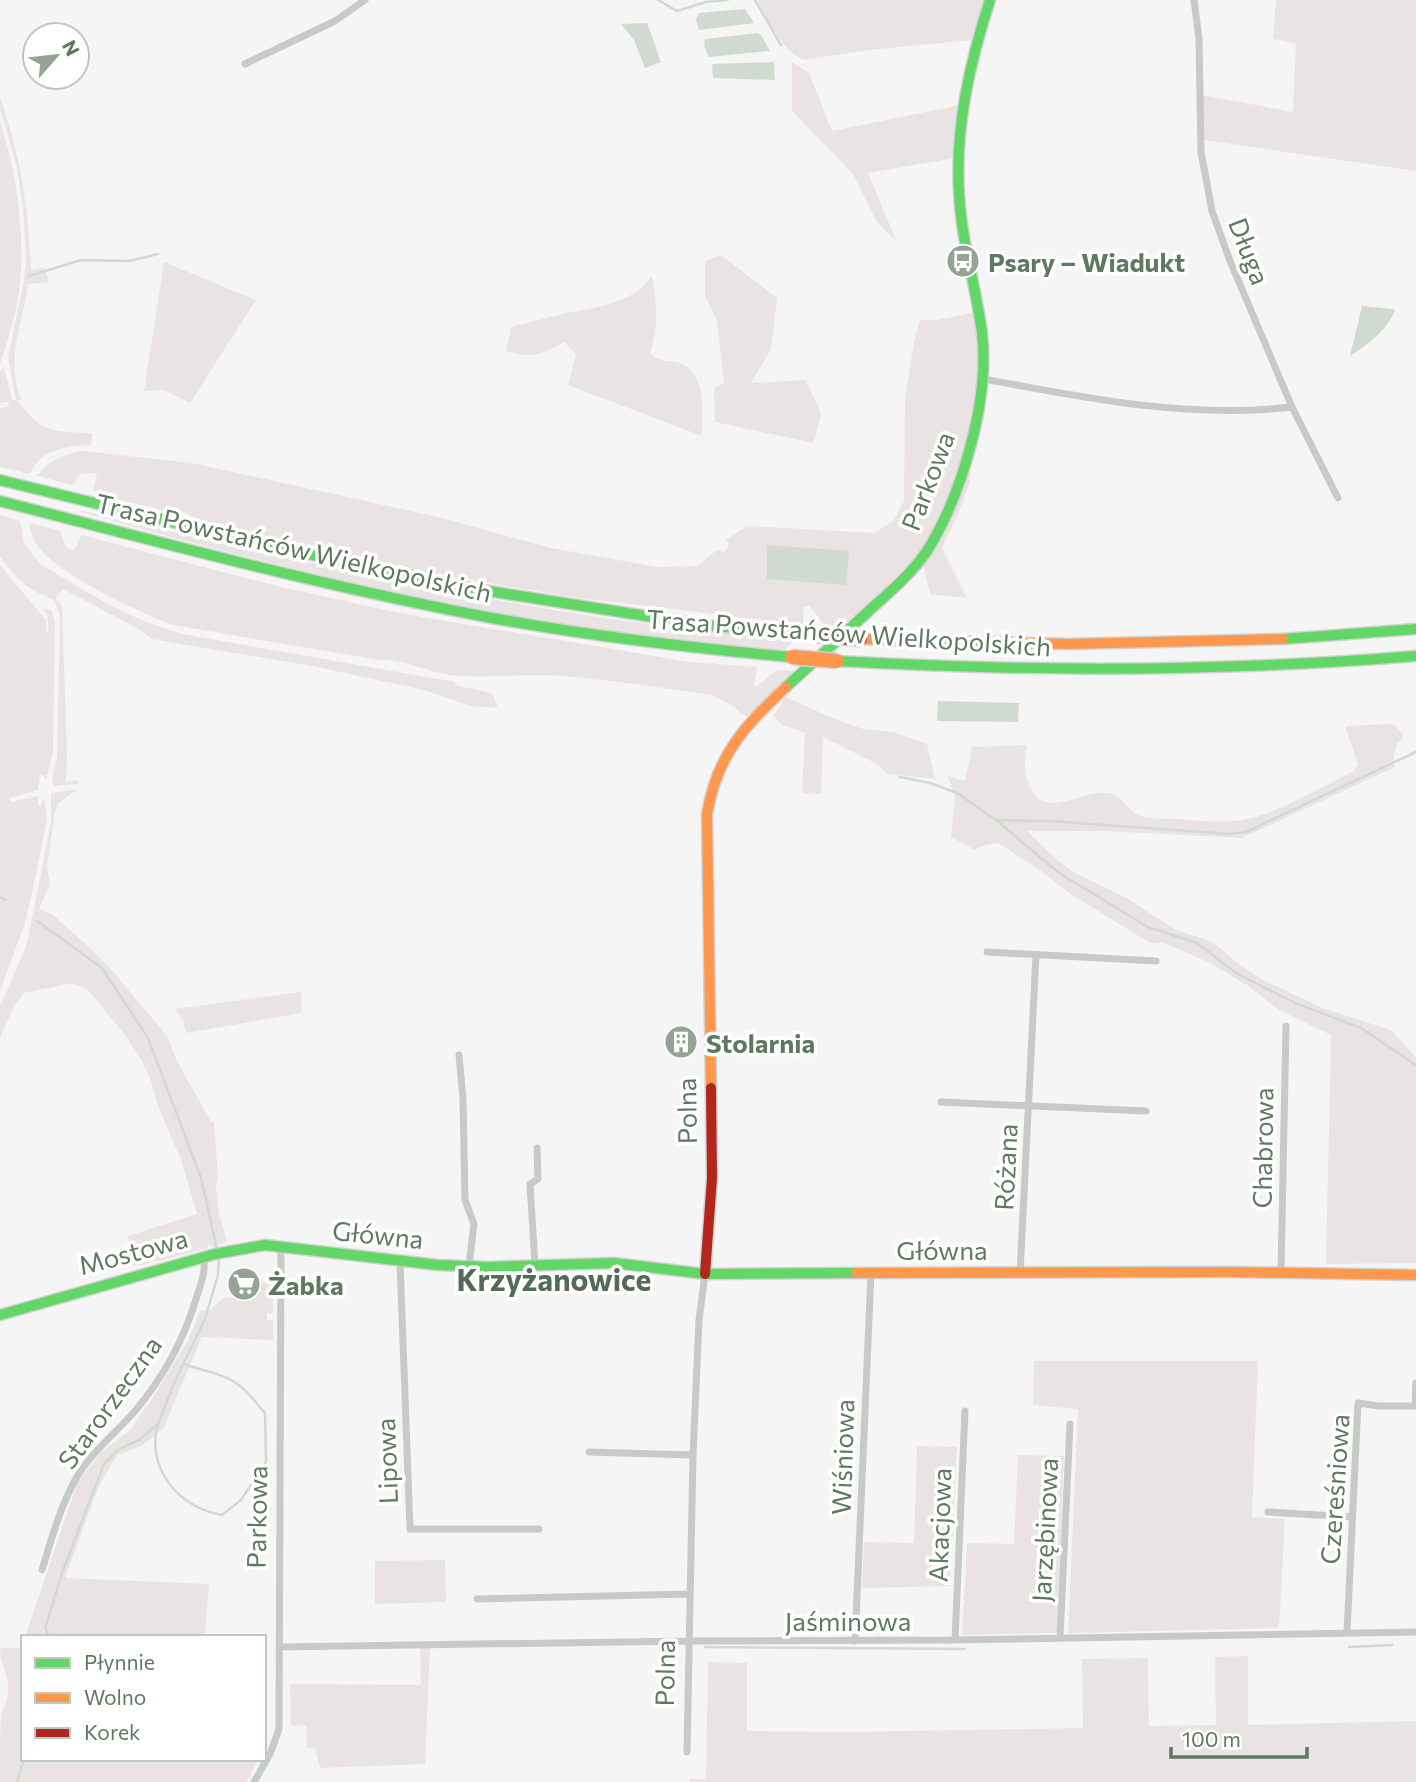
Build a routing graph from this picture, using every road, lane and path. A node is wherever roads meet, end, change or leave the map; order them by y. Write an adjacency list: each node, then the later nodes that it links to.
1 (365, 0): 4 (street)
2 (990, 0): 5 (main road, Parkowa)
3 (1194, 0): 6 (street, Długa)
4 (245, 64)
5 (984, 379): 6 (street); 12 (main road, Parkowa)
6 (1292, 407): 8 (street, Długa)
7 (0, 480): 10 (main road, Trasa Powstańców Wielkopolskich, bridge)
8 (1338, 498)
9 (0, 501): 11 (main road, Trasa Powstańców Wielkopolskich, bridge)
10 (1416, 629)
11 (1416, 656)
12 (770, 702): 30 (main road, Polna)
13 (987, 952): 14 (street)
14 (1036, 955): 15 (street); 19 (street, Różana)
15 (1156, 961)
16 (1286, 1026): 27 (street, Chabrowa)
17 (459, 1055): 26 (street)
18 (941, 1102): 19 (street, Różana)
19 (1030, 1106): 20 (street, Różana); 29 (street, Różana)
20 (1146, 1111)
21 (537, 1148): 25 (street)
22 (281, 1247): 23 (main road, Mostowa); 24 (main road, Główna); 51 (street, Parkowa)
23 (208, 1256): 32 (main road, Mostowa); 42 (street, Starorzeczna)
24 (400, 1262): 26 (main road, Główna); 41 (street, Lipowa)
25 (535, 1265): 26 (main road, Główna); 30 (main road, Główna)
26 (469, 1266)
27 (1281, 1272): 29 (main road, Główna); 31 (main road, Główna)
28 (871, 1273): 29 (main road, Główna); 30 (main road, Główna); 50 (street, Wiśniowa)
29 (1020, 1273)
30 (705, 1274): 38 (street, Polna)
31 (1416, 1275)
32 (0, 1315)
33 (1416, 1384): 34 (street)
34 (1415, 1406): 40 (street, Czereśniowa)
35 (965, 1411): 49 (street, Akacjowa)
36 (1070, 1424): 47 (street, Jarzębinowa)
37 (589, 1452): 38 (street)
38 (693, 1455): 43 (street, Polna)
39 (1268, 1512): 40 (street)
40 (1352, 1517): 45 (street, Czereśniowa)
41 (539, 1529)
42 (41, 1570)
43 (690, 1594): 44 (street); 48 (street, Polna)
44 (477, 1598)
45 (1347, 1632): 46 (street, Jaśminowa); 47 (street, Jaśminowa)
46 (1416, 1632)
47 (1060, 1638): 49 (street, Jaśminowa)
48 (688, 1640): 50 (street, Jaśminowa); 51 (street, Jaśminowa); 52 (street, Polna)
49 (955, 1640): 50 (street, Jaśminowa)
50 (855, 1642)
51 (279, 1647): 53 (street, Parkowa)
52 (687, 1752)
53 (254, 1782)

